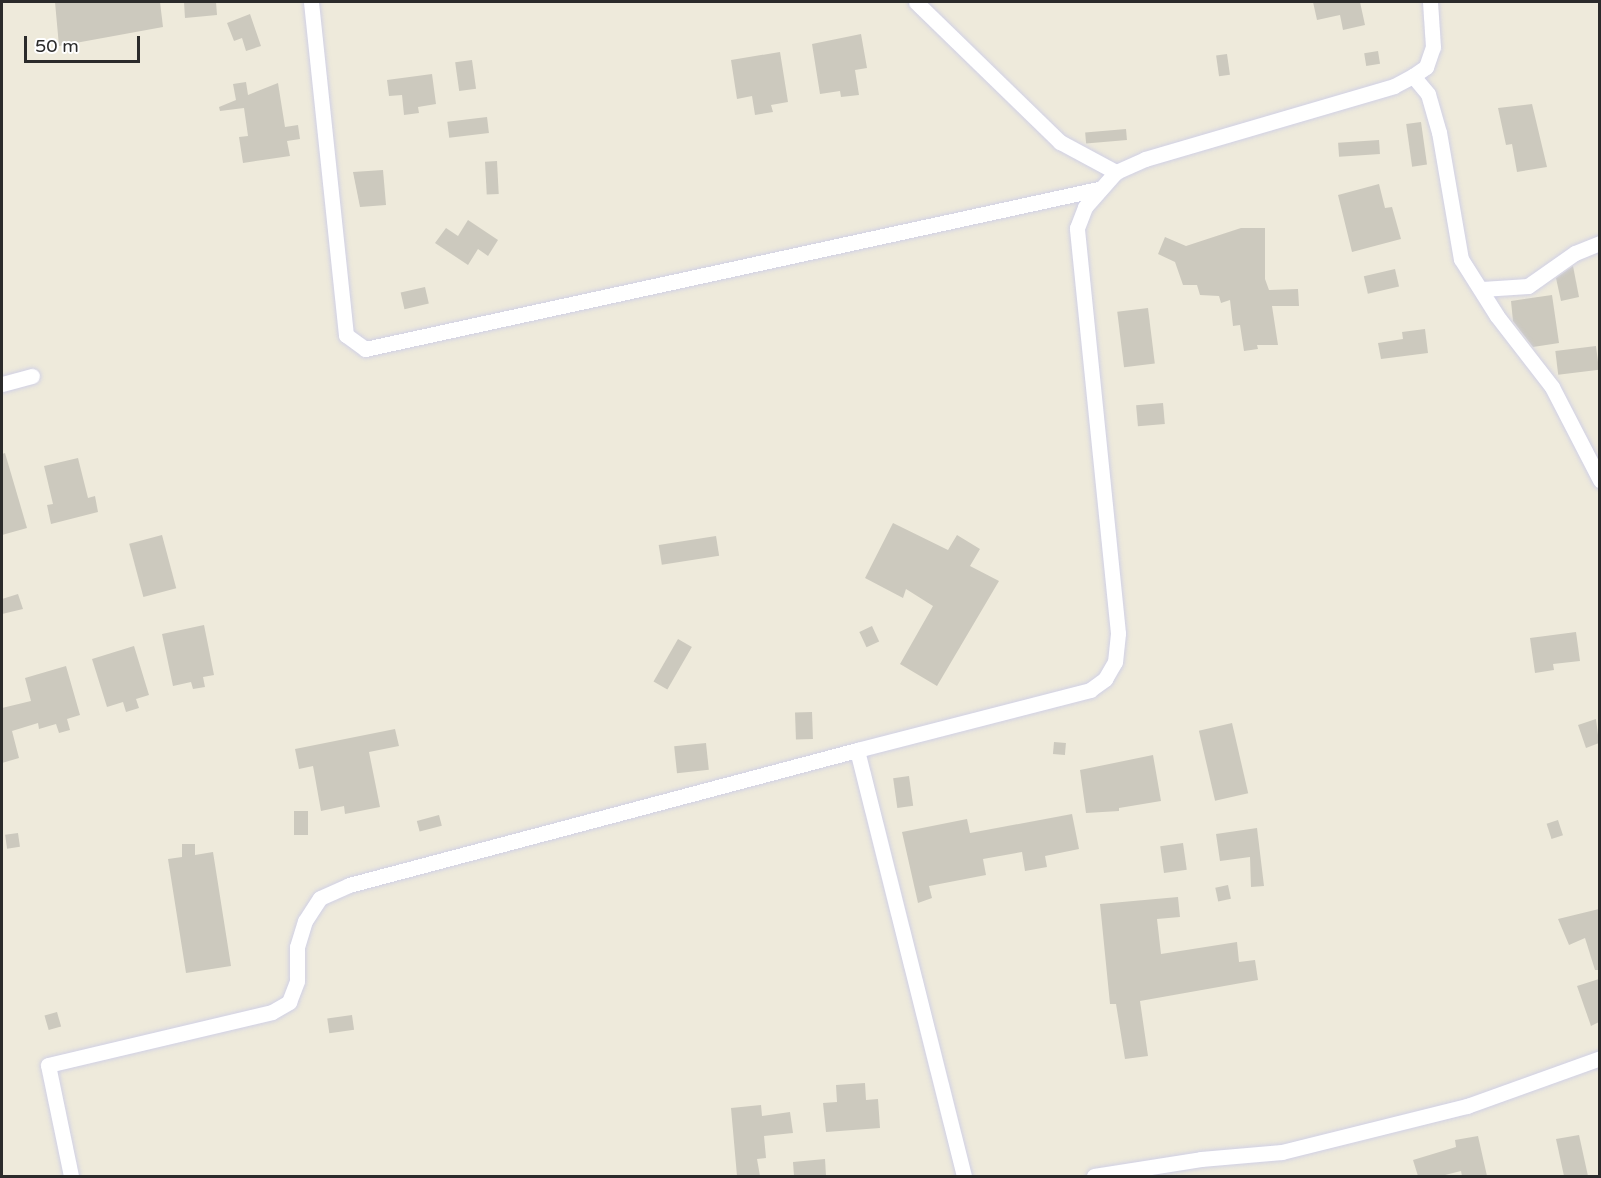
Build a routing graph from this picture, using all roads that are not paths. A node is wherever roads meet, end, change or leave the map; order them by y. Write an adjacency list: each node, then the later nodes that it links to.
1 (310, 2): 6 (street)
2 (916, 2): 5 (street)
3 (1430, 2): 4 (street)
4 (1413, 76): 5 (street); 8 (street)
5 (1116, 172): 6 (street)
6 (1098, 189): 12 (street)
7 (1599, 243): 8 (street)
8 (1482, 289): 11 (street)
9 (32, 376): 10 (street)
10 (2, 384)
11 (1599, 480)
12 (857, 750): 16 (street); 17 (street)
13 (1599, 1058): 15 (street)
14 (1599, 1071): 15 (street)
15 (1565, 1072): 18 (street)
16 (71, 1176)
17 (964, 1176)
18 (1094, 1176)

